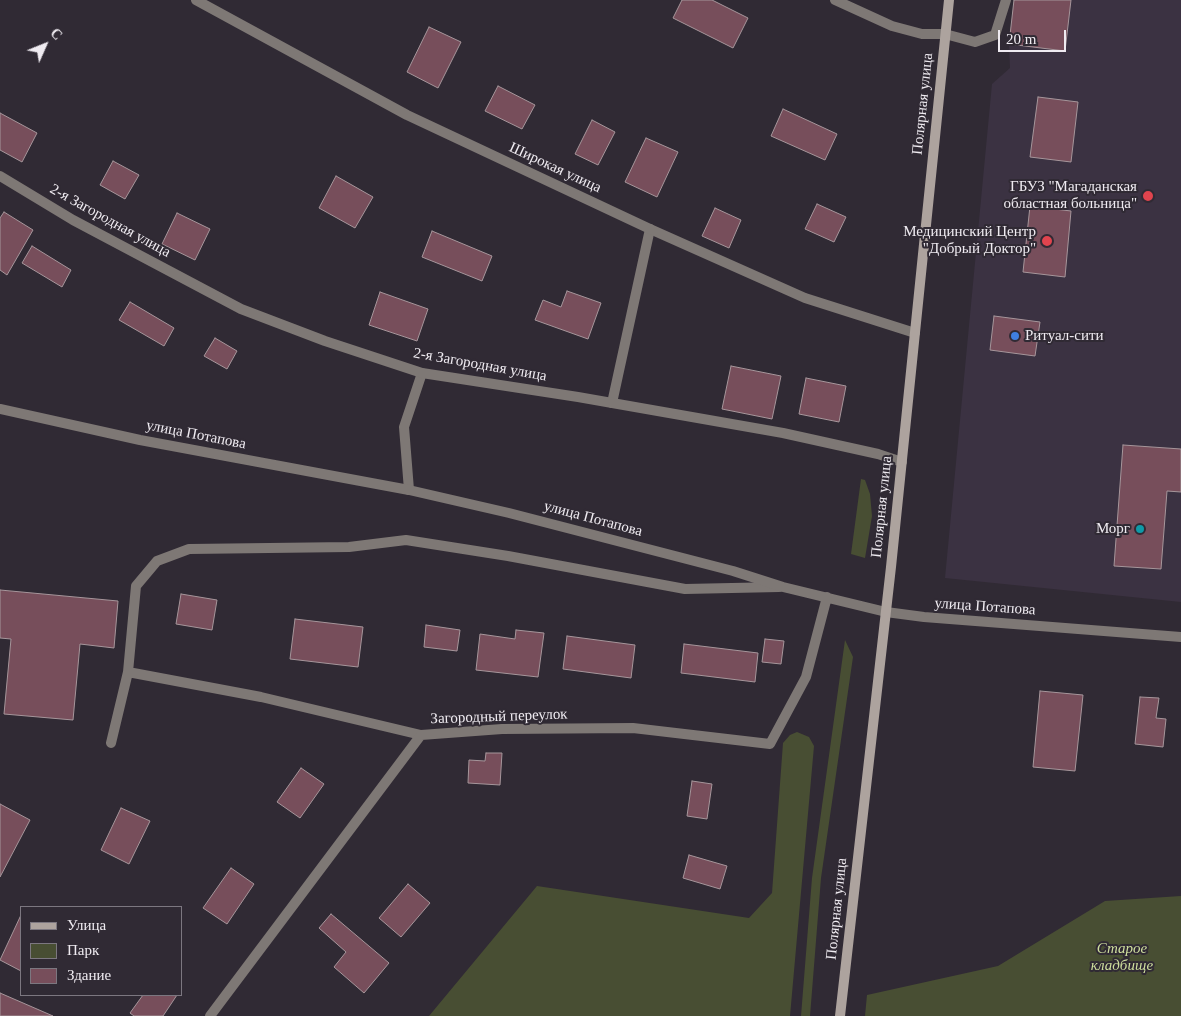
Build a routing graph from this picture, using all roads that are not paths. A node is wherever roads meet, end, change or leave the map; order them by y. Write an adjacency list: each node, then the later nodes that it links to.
1 (196, 0): 7 (street, Широкая улица)
2 (835, 0): 5 (street)
3 (949, 0): 5 (main road, Полярная улица)
4 (1006, 0): 5 (street)
5 (945, 34): 8 (main road, Полярная улица)
6 (0, 176): 9 (street, 2-я Загородная улица)
7 (650, 229): 8 (street, Широкая улица); 10 (street)
8 (915, 333): 12 (main road, Полярная улица)
9 (422, 373): 10 (street, 2-я Загородная улица); 13 (street)
10 (612, 403): 12 (street, 2-я Загородная улица)
11 (0, 409): 13 (street, улица Потапова)
12 (902, 462): 16 (main road, Полярная улица)
13 (409, 490): 14 (street, улица Потапова)
14 (783, 587): 15 (street, улица Потапова); 18 (street)
15 (827, 596): 16 (street, улица Потапова); 19 (street, Загородный переулок)
16 (886, 612): 17 (street, улица Потапова); 22 (main road, Полярная улица)
17 (1181, 637)
18 (128, 672): 19 (street); 20 (street)
19 (421, 735): 21 (street, Загородный переулок)
20 (111, 743)
21 (210, 1016)
22 (840, 1016)

